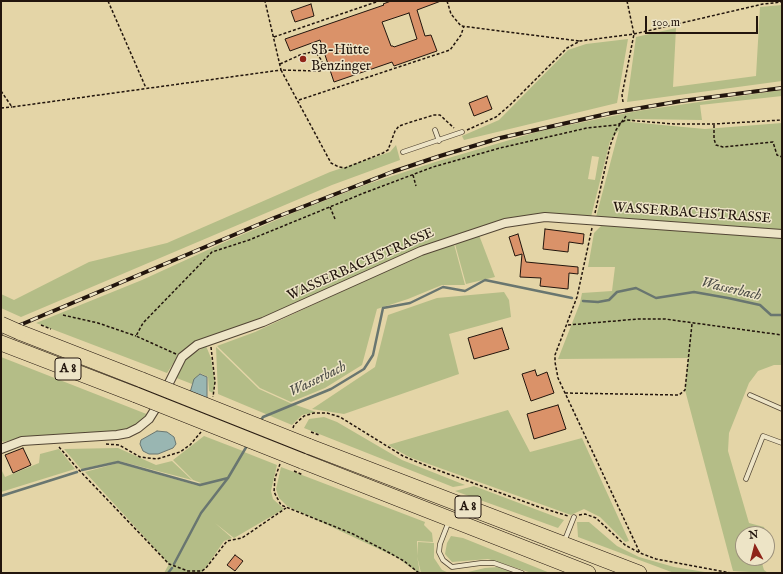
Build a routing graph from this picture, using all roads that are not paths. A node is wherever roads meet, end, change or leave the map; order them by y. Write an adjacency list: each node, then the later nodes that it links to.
1 (435, 130): 3 (lane)
2 (462, 132): 3 (lane)
3 (438, 141): 4 (lane)
4 (403, 152)
5 (782, 234): 11 (street, WASSERBACHSTRASSE)
6 (1, 324): 15 (highway, A 8, bridge)
7 (1, 343): 14 (highway, A 8, bridge)
8 (750, 395): 9 (lane)
9 (782, 409)
10 (782, 443): 12 (lane)
11 (1, 449)
12 (746, 479)
13 (574, 518): 15 (lane)
14 (450, 519): 16 (lane); 17 (highway, A 8)
15 (564, 544): 18 (highway, A 8)
16 (522, 573)
17 (588, 573)
18 (639, 573)

